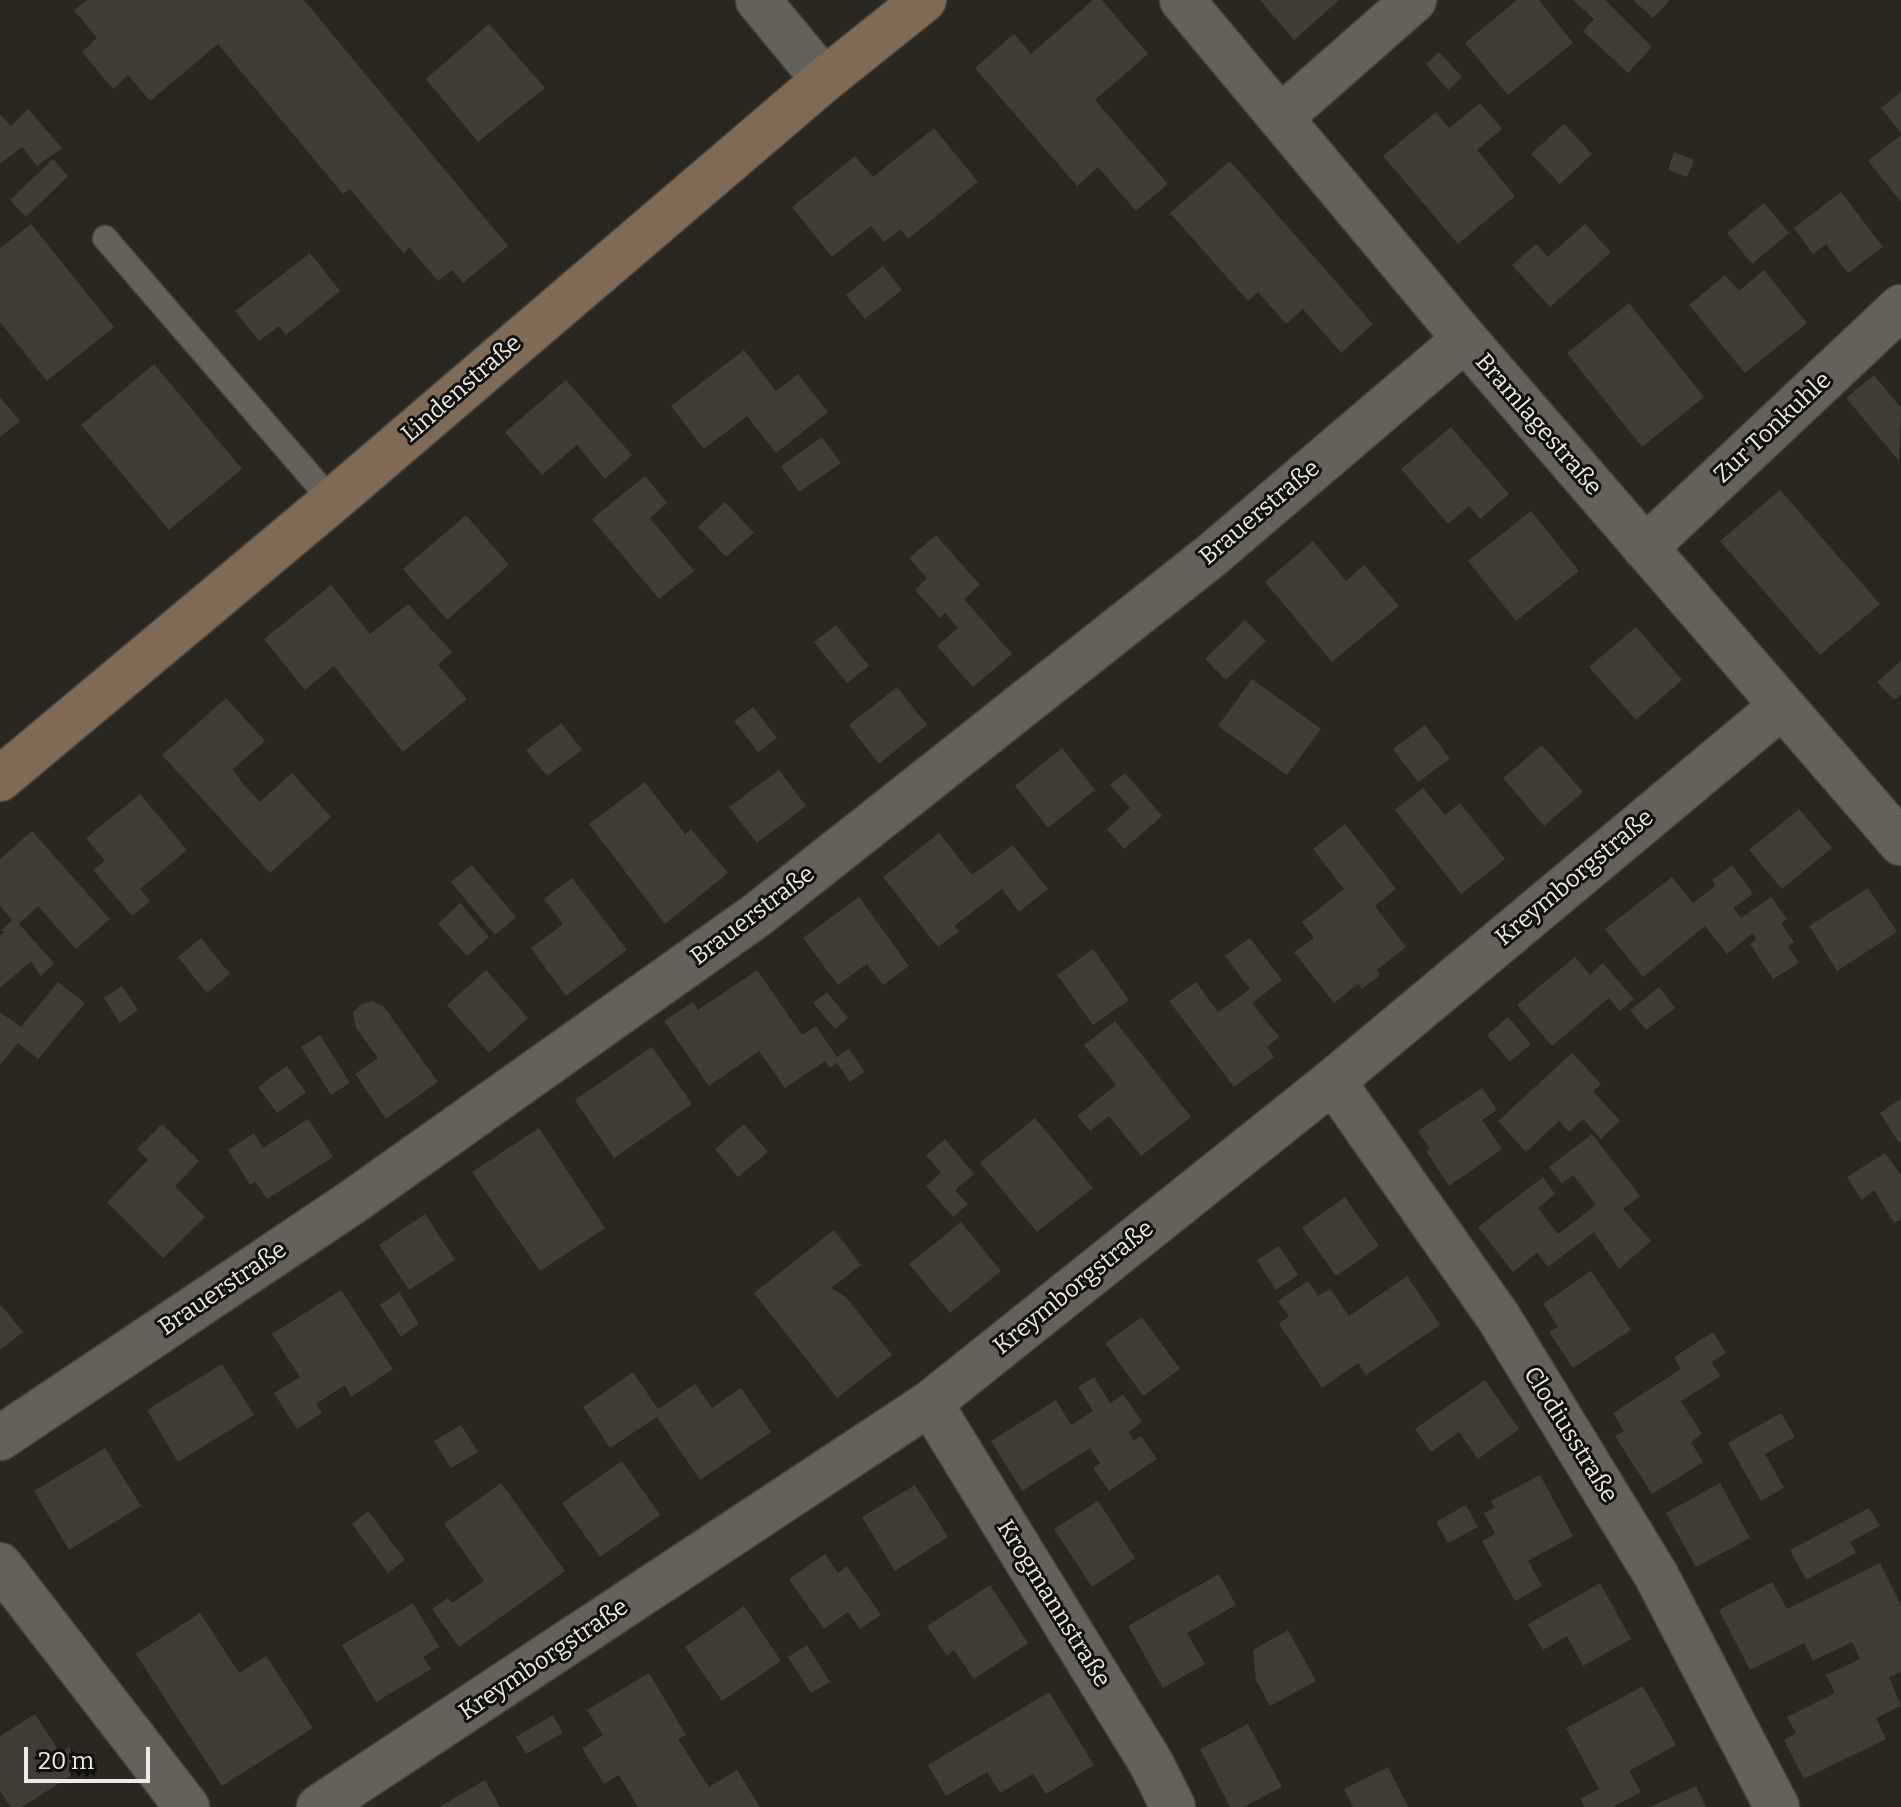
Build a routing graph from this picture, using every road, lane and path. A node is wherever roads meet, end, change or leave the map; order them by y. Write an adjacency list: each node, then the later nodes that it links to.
1 (758, 0): 5 (street)
2 (924, 0): 5 (street, Lindenstraße)
3 (1182, 0): 6 (street, Bramlagestraße)
4 (1414, 0): 6 (street)
5 (824, 80): 10 (street, Lindenstraße)
6 (1281, 117): 9 (street, Bramlagestraße)
7 (105, 238): 10 (lane)
8 (1901, 307): 11 (street, Zur Tonkuhle)
9 (1465, 339): 11 (street, Bramlagestraße); 17 (street, Brauerstraße)
10 (332, 501): 13 (street, Lindenstraße)
11 (1645, 548): 12 (street, Bramlagestraße)
12 (1782, 706): 14 (street, Bramlagestraße); 15 (street, Kreymborgstraße)
13 (0, 779)
14 (1901, 843)
15 (1333, 1081): 16 (street, Kreymborgstraße); 22 (street, Clodiusstraße)
16 (930, 1403): 19 (street, Kreymborgstraße); 21 (street, Krogmannstraße)
17 (0, 1438)
18 (0, 1565): 20 (street)
19 (336, 1803)
20 (187, 1807)
21 (1173, 1807)
22 (1777, 1807)

